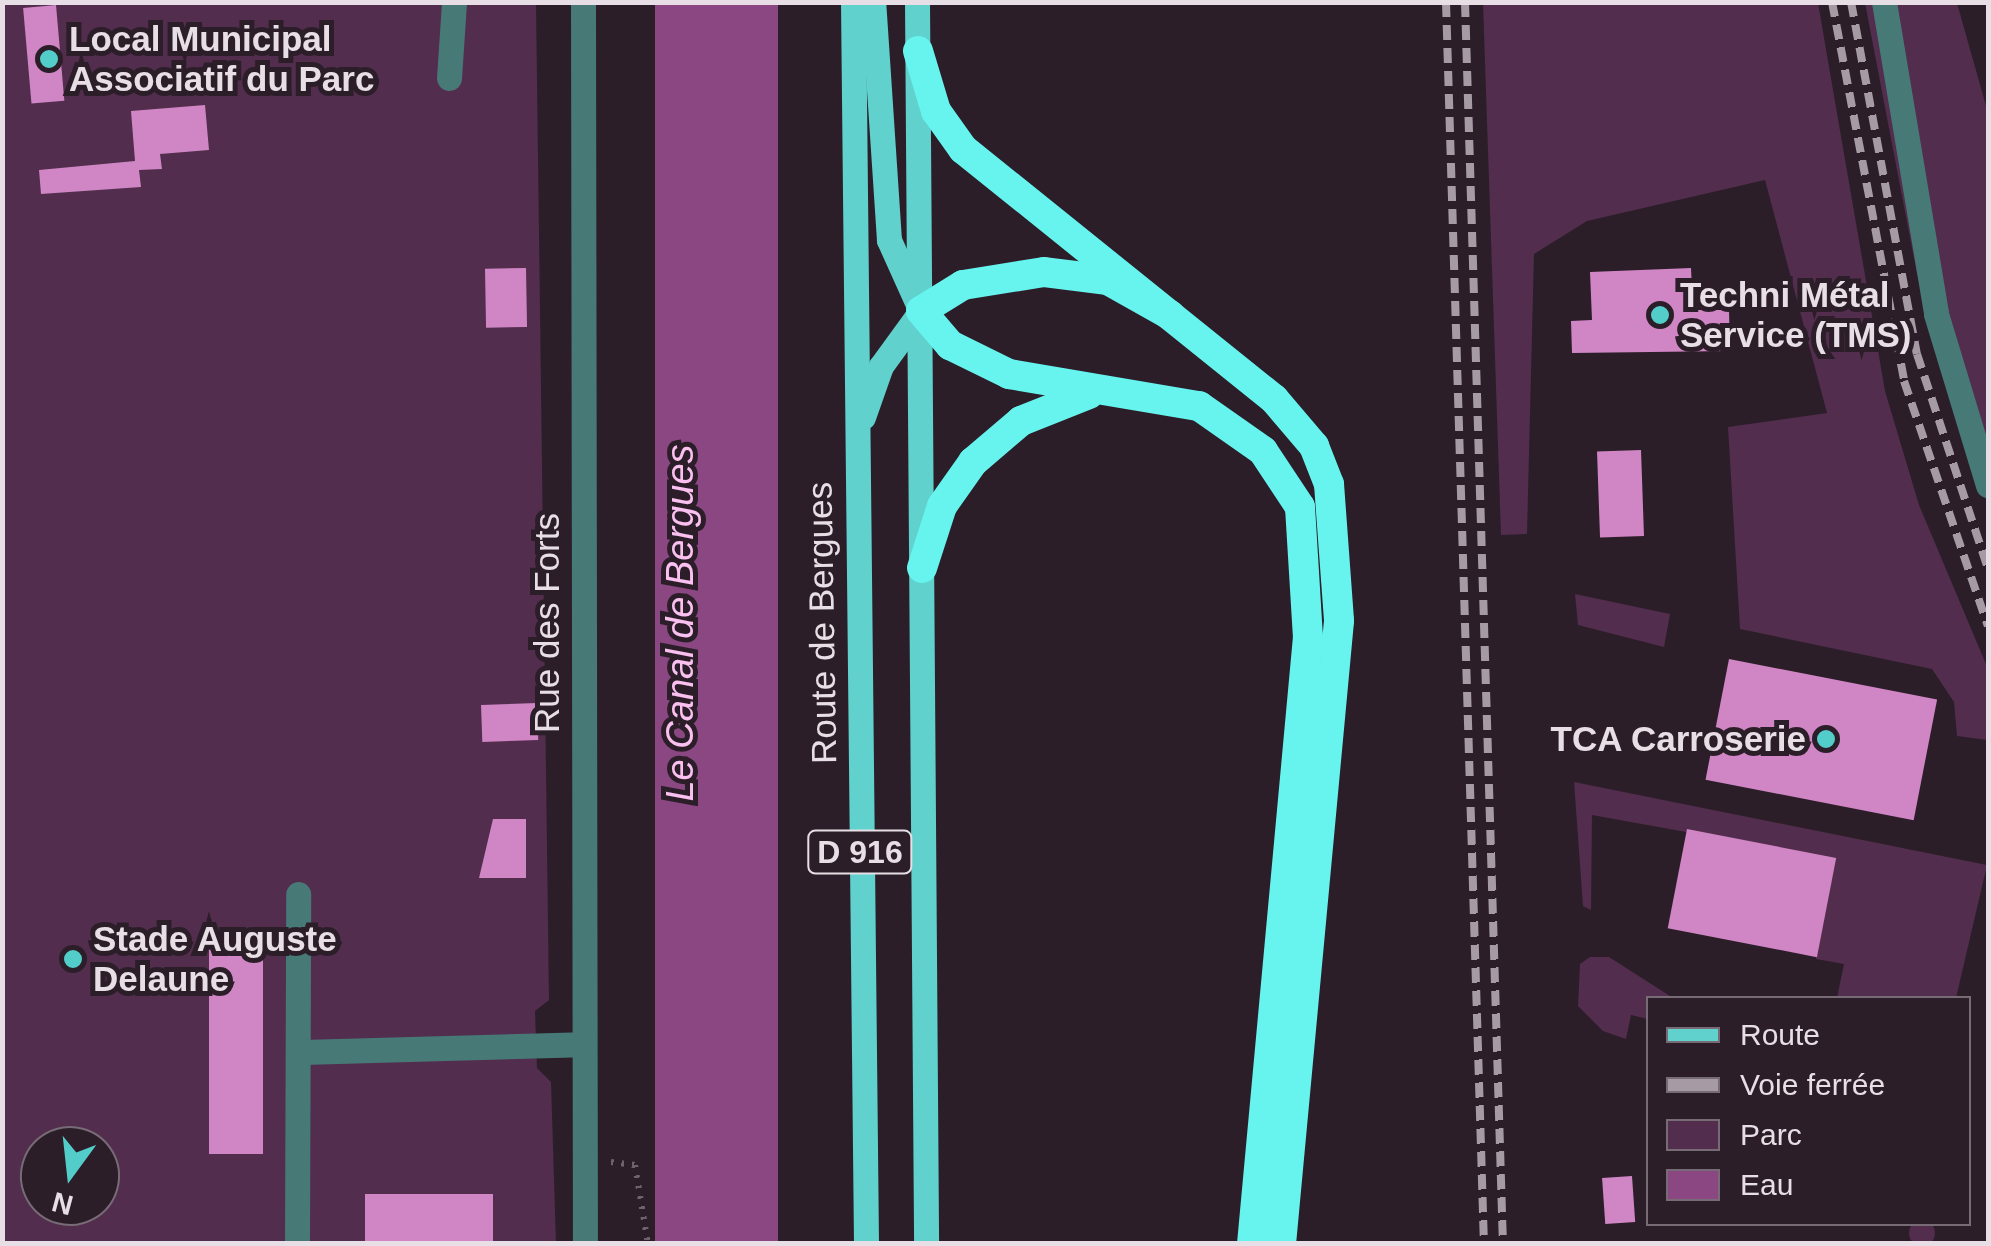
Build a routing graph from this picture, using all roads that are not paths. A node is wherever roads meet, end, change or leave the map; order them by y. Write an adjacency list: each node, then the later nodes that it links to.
1 (454, 2): 8 (street)
2 (583, 2): 16 (street, Rue des Forts)
3 (854, 2): 12 (main road, Route de Bergues / D 916)
4 (872, 2): 9 (main road)
5 (917, 2): 7 (main road, D 916)
6 (1884, 2): 13 (street)
7 (918, 51): 9 (main road, D 916); 10 (highway)
8 (448, 78)
9 (921, 311): 10 (highway); 11 (highway); 12 (main road); 14 (main road, D 916)
10 (1170, 315): 23 (highway)
11 (1127, 390): 14 (highway); 22 (highway)
12 (855, 461): 20 (main road, Route de Bergues / D 916)
13 (1988, 484)
14 (922, 568): 21 (main road, D 916)
15 (298, 894): 17 (street)
16 (580, 1044): 17 (street); 19 (street, Rue des Forts)
17 (302, 1052): 18 (street)
18 (297, 1244)
19 (586, 1244)
20 (866, 1244)
21 (926, 1244)
22 (1252, 1244)
23 (1281, 1244)

